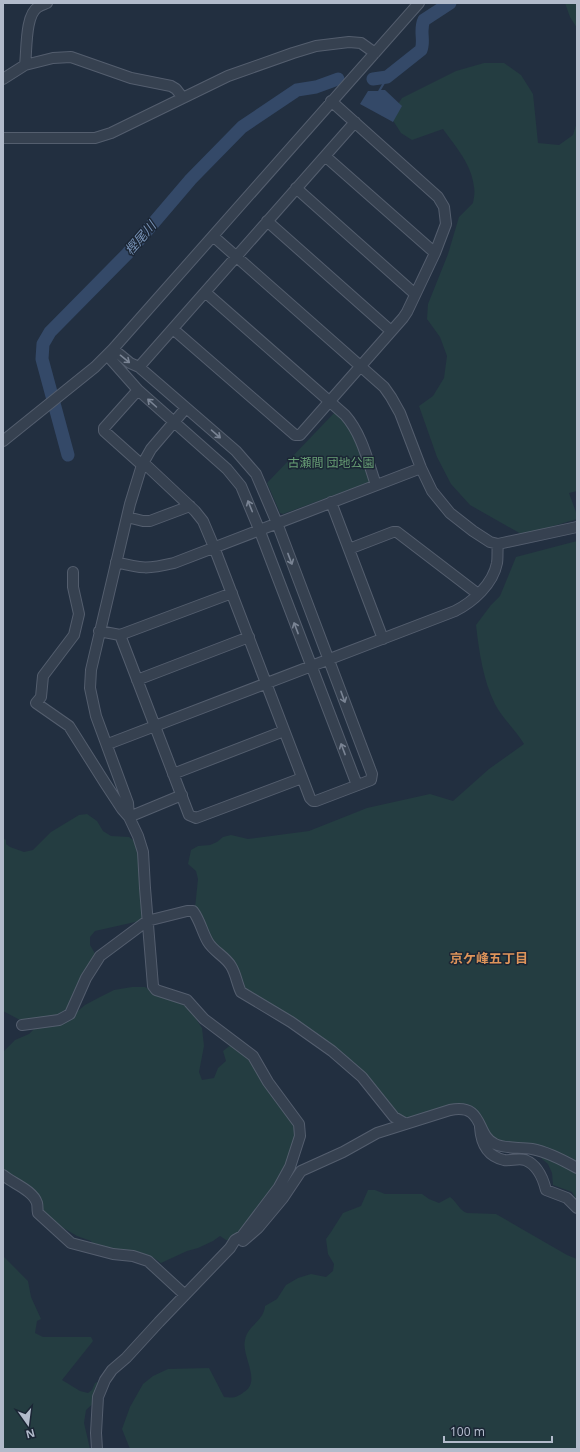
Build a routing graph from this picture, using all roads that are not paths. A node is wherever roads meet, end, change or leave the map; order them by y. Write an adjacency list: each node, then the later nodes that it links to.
1 (47, 3): 4 (street)
2 (419, 3): 3 (street)
3 (375, 53): 6 (street); 7 (street)
4 (25, 65): 5 (street); 6 (street)
5 (3, 79)
6 (183, 98): 9 (street)
7 (331, 101): 8 (street); 13 (street)
8 (355, 122): 10 (street); 14 (street)
9 (3, 138)
10 (325, 156): 11 (street); 14 (street)
11 (296, 188): 12 (street); 17 (street)
12 (267, 221): 15 (street); 19 (street)
13 (213, 236): 15 (street); 20 (street)
14 (435, 253): 17 (street)
15 (237, 256): 16 (street); 21 (street)
16 (205, 292): 18 (street); 24 (street)
17 (416, 294): 19 (street)
18 (173, 329): 22 (street); 24 (street)
19 (391, 331): 21 (street)
20 (110, 352): 22 (street, one-way to 22); 23 (street); 27 (street)
21 (361, 366): 24 (street); 29 (street)
22 (138, 367): 25 (street)
23 (138, 390): 26 (street, one-way to 23); 28 (street)
24 (331, 401): 30 (street)
25 (186, 408): 26 (street); 34 (street, one-way to 34)
26 (174, 422): 28 (street); 36 (street, one-way to 26)
27 (6, 438)
28 (142, 465): 32 (street); 33 (street)
29 (420, 468): 30 (street); 37 (street)
30 (376, 485): 31 (street)
31 (331, 502): 34 (street); 39 (street)
32 (190, 506): 33 (street); 38 (street)
33 (127, 517): 40 (street)
34 (277, 523): 36 (street); 48 (street, one-way to 48)
35 (577, 527): 37 (street)
36 (259, 529): 38 (street); 49 (street, one-way to 36)
37 (498, 544): 43 (street)
38 (214, 547): 40 (street); 42 (street)
39 (349, 549): 43 (street); 47 (street)
40 (116, 562): 44 (street)
41 (73, 572): 59 (street)
42 (232, 593): 45 (street); 46 (street)
43 (478, 594): 47 (street)
44 (99, 631): 45 (street); 54 (street)
45 (120, 635): 50 (street)
46 (249, 637): 50 (street); 51 (street)
47 (383, 640): 48 (street)
48 (328, 660): 49 (street); 57 (street, one-way to 57)
49 (311, 667): 51 (street); 57 (street, one-way to 49)
50 (137, 680): 52 (street)
51 (267, 683): 52 (street); 53 (street)
52 (154, 726): 54 (street); 55 (street)
53 (284, 730): 55 (street); 56 (street)
54 (108, 744): 59 (street)
55 (173, 774): 58 (street)
56 (302, 778): 57 (street); 58 (street)
57 (357, 785)
58 (182, 795): 59 (street)
59 (129, 817): 60 (street)
60 (147, 921): 61 (street); 63 (street); 67 (street)
61 (22, 1025)
62 (479, 1123): 63 (street); 64 (street); 66 (street)
63 (406, 1124): 67 (street)
64 (577, 1168)
65 (3, 1175): 68 (street)
66 (577, 1208)
67 (234, 1244): 68 (street)
68 (185, 1296): 69 (street)
69 (97, 1449)

